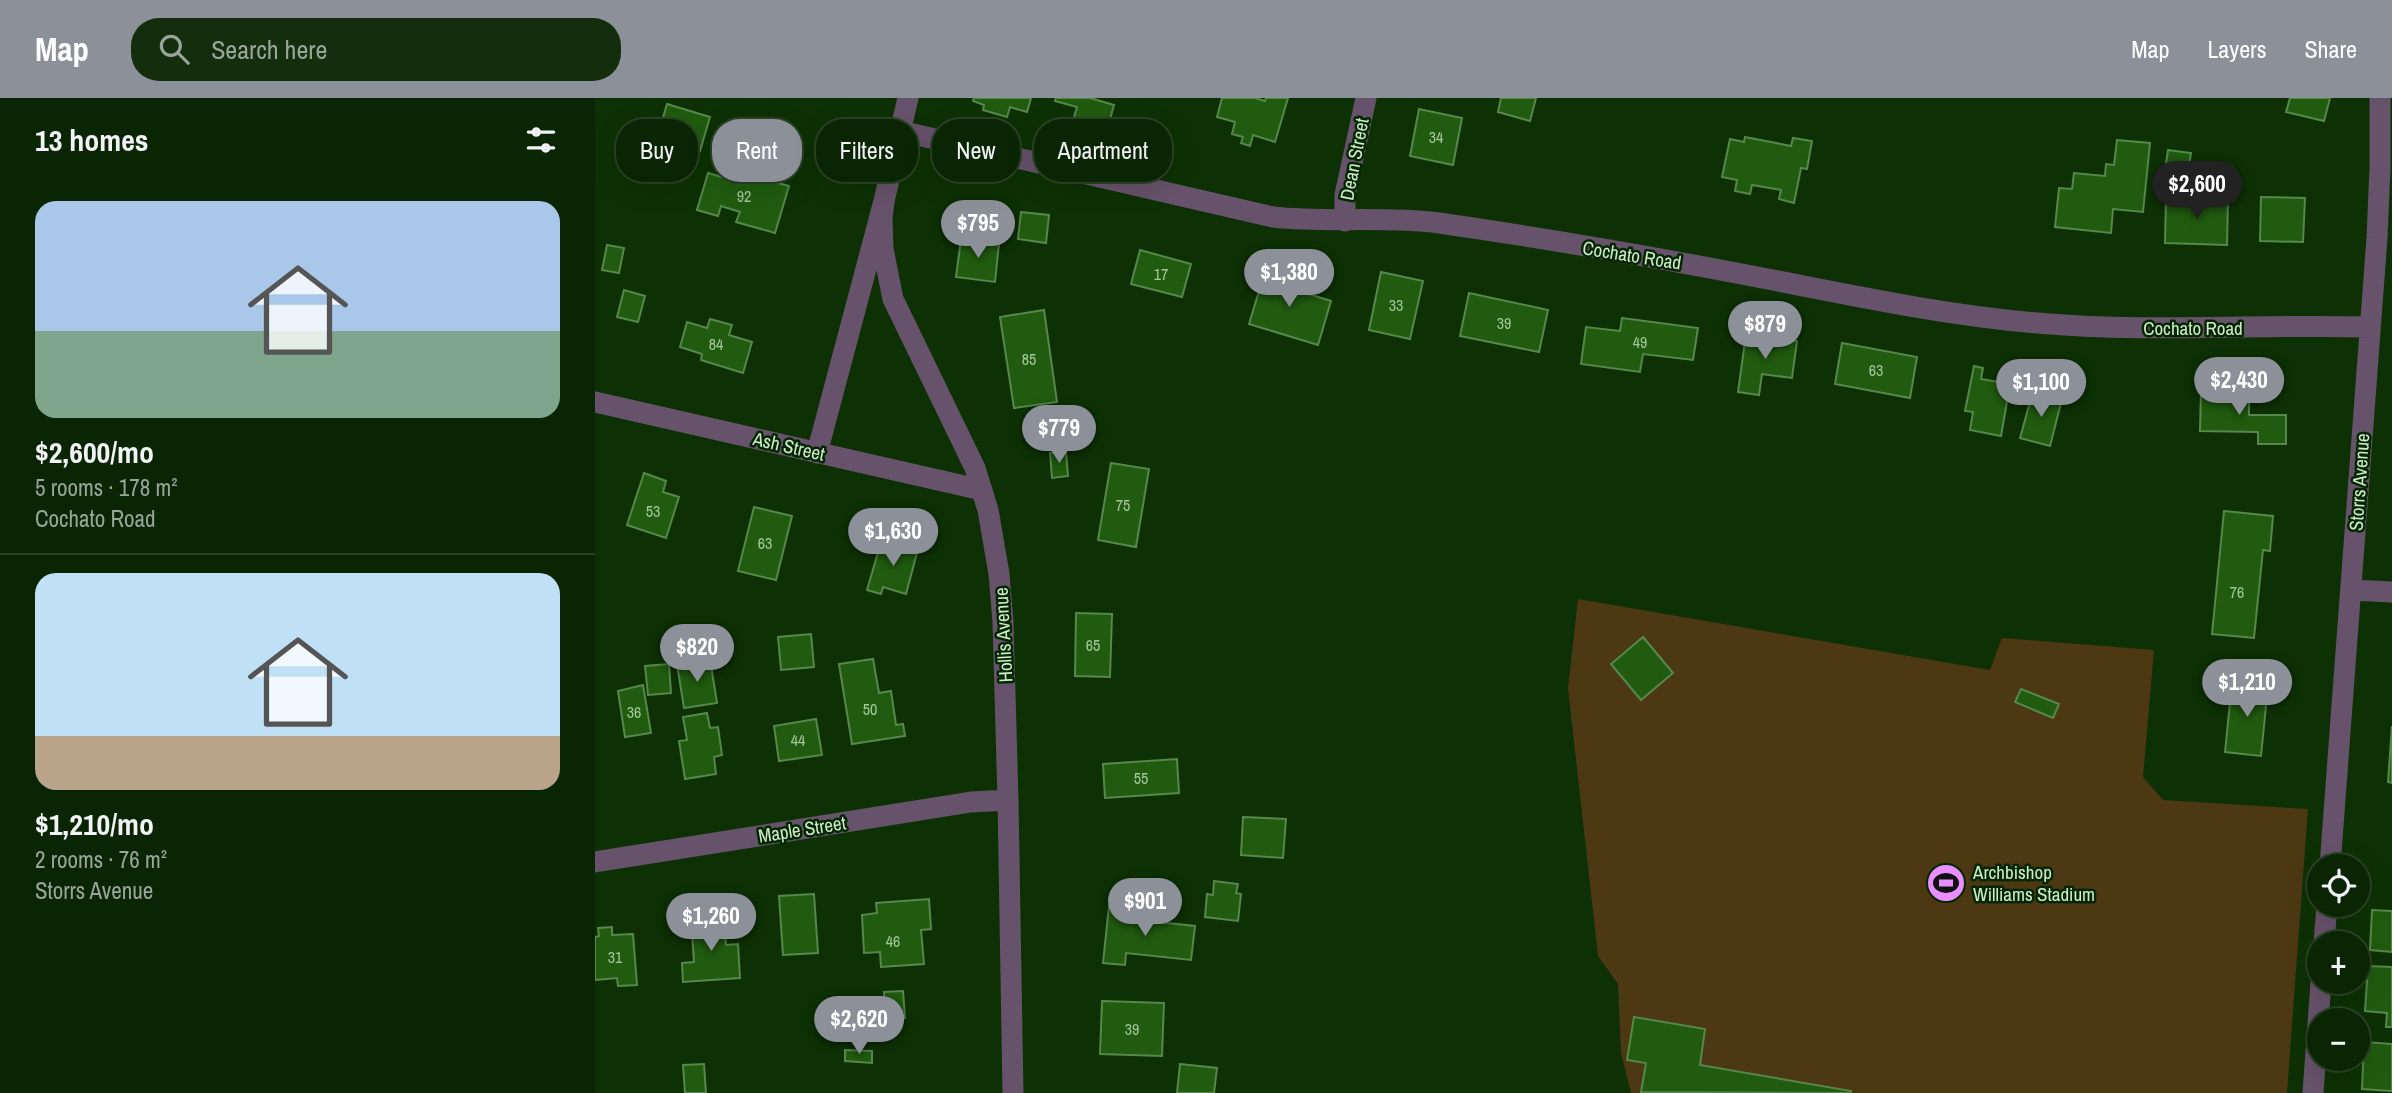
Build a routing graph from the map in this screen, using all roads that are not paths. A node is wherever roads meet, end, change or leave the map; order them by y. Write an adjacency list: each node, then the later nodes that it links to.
1 (908, 98): 4 (street, Hollis Avenue)
2 (1366, 98): 8 (street, Dean Street)
3 (2380, 98): 9 (street, Storrs Avenue)
4 (903, 119)
5 (918, 135): 8 (street, Cochato Road)
6 (888, 182): 7 (street, Hollis Avenue)
7 (884, 201): 11 (street, Hollis Avenue); 12 (street, Hollis Avenue)
8 (1345, 221): 9 (street, Cochato Road)
9 (2370, 327): 13 (street, Storrs Avenue)
10 (595, 402): 11 (street, Ash Street)
11 (817, 453): 12 (street, Ash Street)
12 (982, 490): 15 (street, Hollis Avenue)
13 (2351, 590): 14 (street); 16 (street, Storrs Avenue)
14 (2392, 592)
15 (1008, 800): 17 (street, Maple Street); 19 (street, Hollis Avenue)
16 (2331, 854)
17 (595, 862)
18 (2320, 994): 20 (street)
19 (1013, 1093)
20 (2313, 1093)

